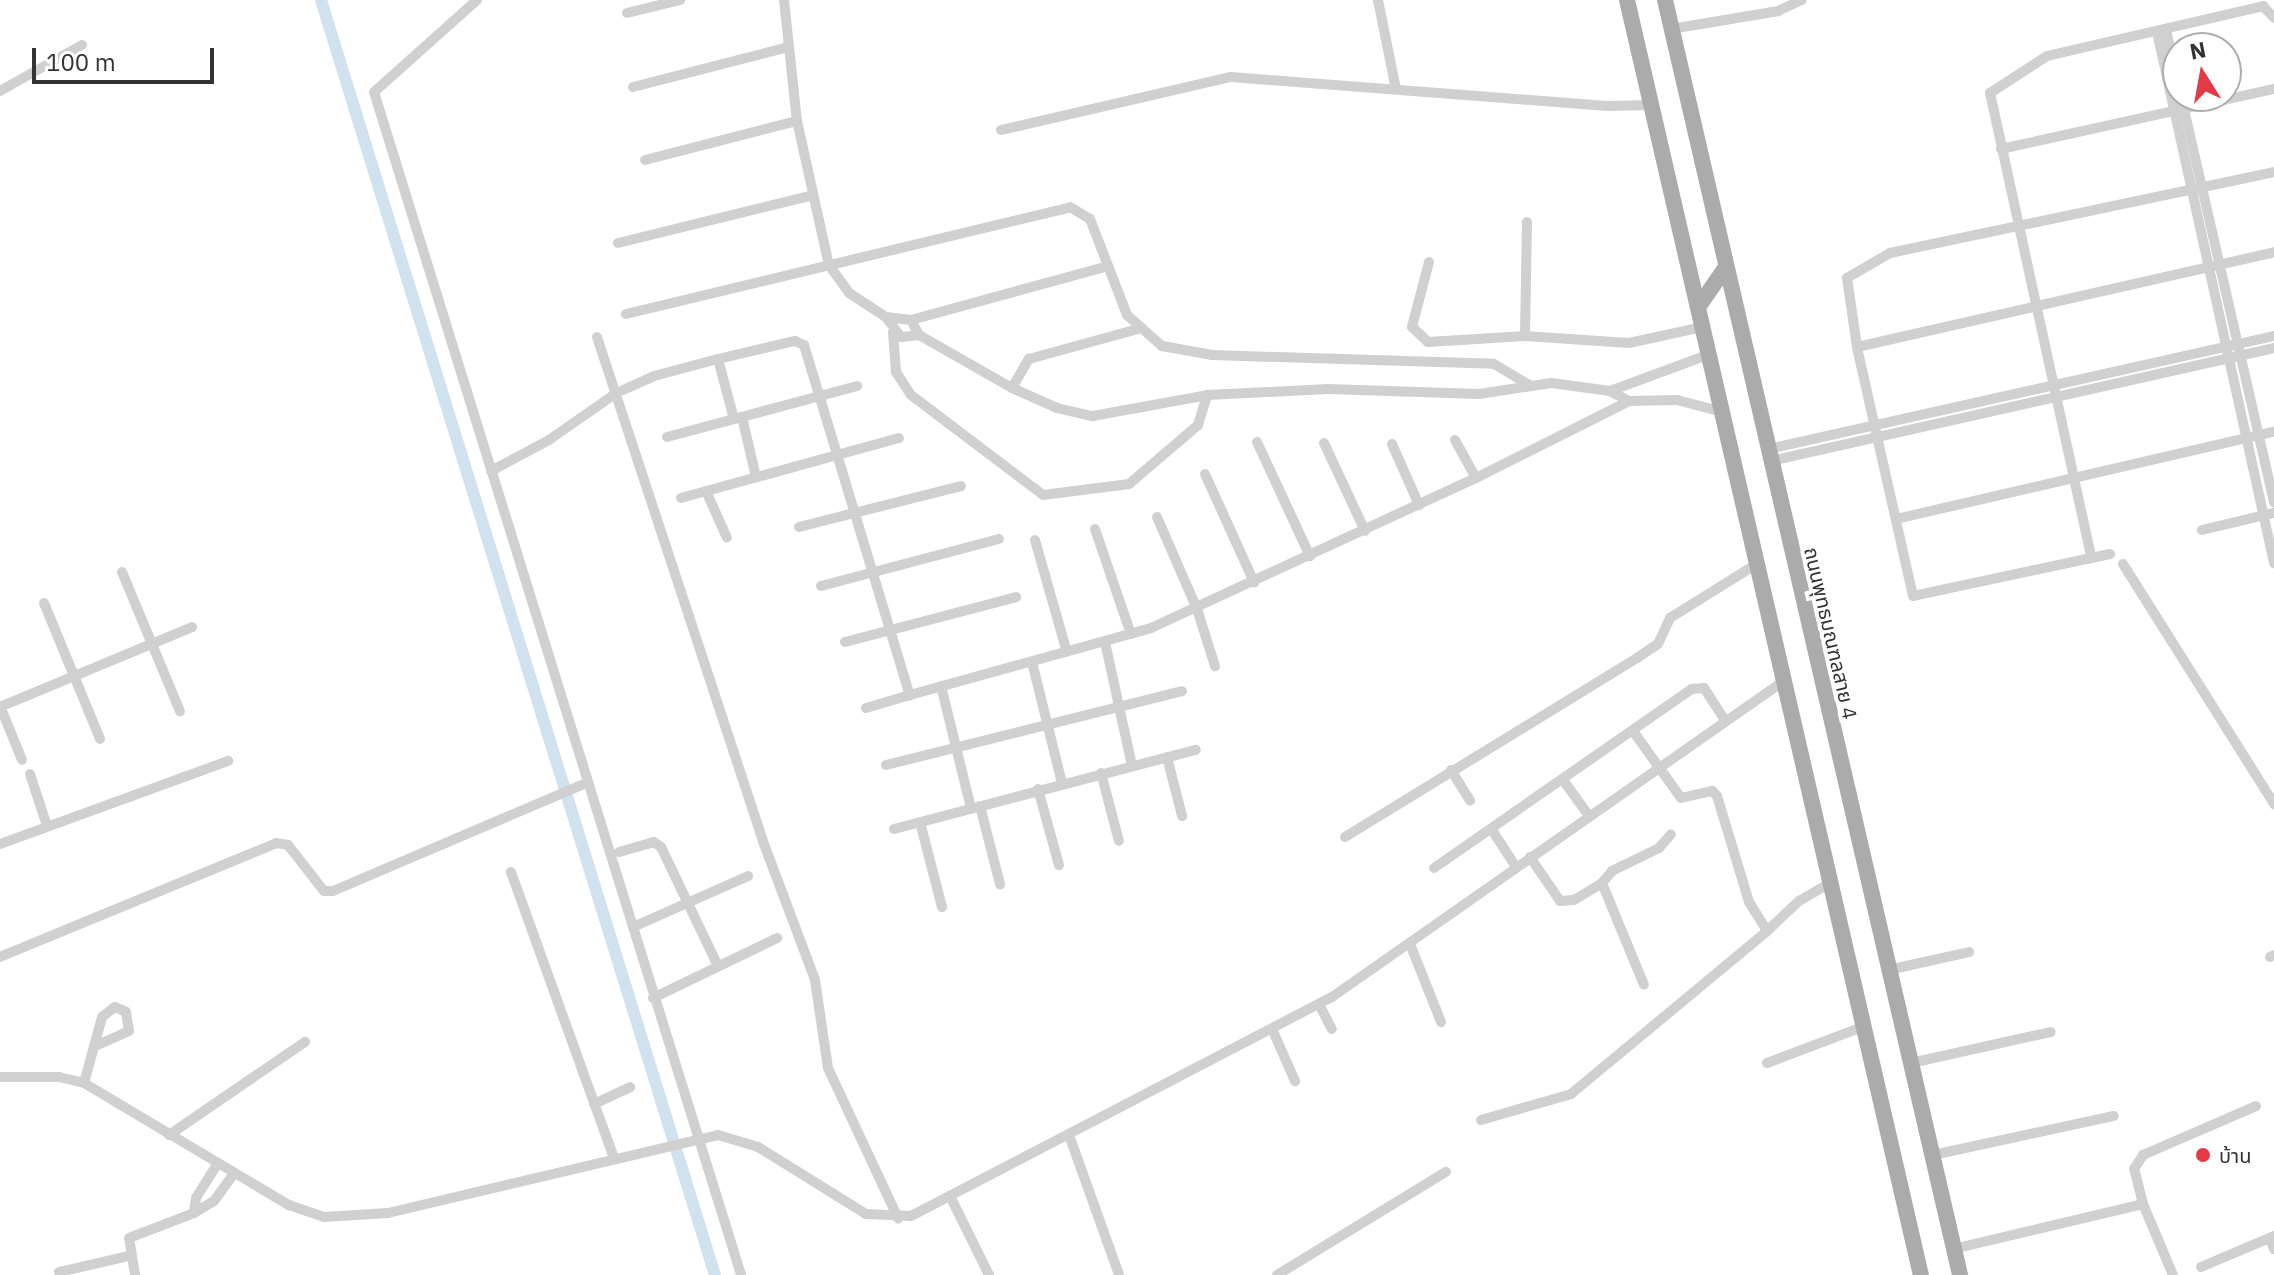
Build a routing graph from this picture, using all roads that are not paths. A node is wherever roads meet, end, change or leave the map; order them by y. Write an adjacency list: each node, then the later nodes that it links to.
1 (477, 0): 79 (street)
2 (680, 0): 9 (street)
3 (784, 0): 14 (street)
4 (1378, 0): 16 (street)
5 (1627, 0): 20 (main road)
6 (1665, 0): 11 (main road, ถนนพุทธมณฑลสาย 4)
7 (1802, 0): 11 (street)
8 (2265, 3): 10 (street); 12 (street)
9 (627, 13)
10 (2274, 18)
11 (1671, 29): 34 (main road, ถนนพุทธมณฑลสาย 4)
12 (2162, 31): 25 (street)
13 (82, 45): 18 (street)
14 (789, 47): 15 (street); 23 (street)
15 (633, 87)
16 (1396, 89): 20 (street); 24 (street)
17 (2274, 89): 19 (street)
18 (0, 91)
19 (2242, 96)
20 (1651, 105): 39 (main road)
21 (2170, 112): 25 (street)
22 (2179, 112): 28 (street)
23 (797, 121): 26 (street); 29 (street)
24 (1001, 130)
25 (2001, 149): 31 (street)
26 (645, 160)
27 (2274, 172): 28 (street)
28 (2197, 189): 31 (street); 37 (street)
29 (810, 196): 32 (street); 36 (street)
30 (1527, 222): 48 (street)
31 (2019, 228): 40 (street); 51 (street)
32 (618, 243)
33 (2274, 252): 37 (street)
34 (1724, 259): 39 (main road); 77 (main road, ถนนพุทธมณฑลสาย 4)
35 (1429, 262): 48 (street)
36 (829, 265): 38 (street); 41 (street); 42 (street)
37 (2214, 266): 40 (street); 53 (street)
38 (1105, 267): 43 (street); 45 (street)
39 (1699, 306): 44 (main road)
40 (2036, 306): 51 (street); 56 (street)
41 (626, 314)
42 (886, 317): 43 (street); 46 (street)
43 (911, 320): 47 (street)
44 (1703, 327): 48 (street); 54 (main road)
45 (1138, 329): 58 (street); 59 (street)
46 (893, 332): 47 (street); 62 (street)
47 (919, 335): 59 (street)
48 (1525, 336)
49 (2274, 336): 53 (street)
50 (597, 337): 61 (street)
51 (1857, 347): 68 (street)
52 (2274, 348): 53 (street)
53 (2234, 352): 56 (street); 64 (street); 71 (street)
54 (1710, 354): 60 (street); 66 (main road)
55 (718, 359): 61 (street); 63 (street); 67 (street)
56 (2055, 384): 64 (street); 68 (street)
57 (857, 386): 63 (street)
58 (1531, 386): 60 (street); 62 (street)
59 (1012, 388): 62 (street)
60 (1610, 391): 65 (street)
61 (619, 392): 79 (street); 214 (street)
62 (1207, 395)
63 (820, 397): 67 (street); 78 (street)
64 (2057, 397): 68 (street); 83 (street)
65 (1629, 401): 66 (street); 82 (street)
66 (1723, 412): 103 (main road)
67 (738, 418): 70 (street); 81 (street)
68 (1876, 432): 77 (street); 92 (street)
69 (2274, 432): 71 (street)
70 (667, 437)
71 (2252, 437): 83 (street); 87 (street); 90 (street)
72 (899, 438): 78 (street)
73 (1455, 440): 82 (street)
74 (1257, 442): 101 (street)
75 (1324, 443): 96 (street)
76 (1392, 444): 88 (street)
77 (1770, 455): 182 (main road, ถนนพุทธมณฑลสาย 4)
78 (836, 456): 81 (street); 89 (street)
79 (491, 471): 148 (street)
80 (1205, 474): 108 (street)
81 (756, 477): 85 (street)
82 (1476, 478): 88 (street)
83 (2074, 478): 92 (street); 102 (street)
84 (961, 486): 89 (street)
85 (706, 491): 86 (street); 97 (street)
86 (681, 498)
87 (2274, 502)
88 (1419, 505): 96 (street)
89 (855, 512): 93 (street); 106 (street)
90 (2269, 514): 95 (street); 104 (street)
91 (1157, 517): 112 (street)
92 (1896, 519): 102 (street)
93 (799, 527)
94 (1095, 529): 115 (street)
95 (2202, 530)
96 (1365, 531): 101 (street)
97 (727, 538)
98 (999, 539): 106 (street)
99 (1035, 540): 119 (street)
100 (2110, 554): 102 (street)
101 (1310, 556): 108 (street)
102 (2091, 556)
103 (1758, 563): 123 (main road); 143 (street)
104 (2274, 563)
105 (2123, 564): 151 (street)
106 (873, 571): 109 (street); 114 (street)
107 (122, 572): 118 (street)
108 (1254, 582): 112 (street)
109 (821, 586)
110 (1016, 597): 114 (street)
111 (44, 603): 122 (street)
112 (1197, 609): 115 (street); 121 (street)
113 (192, 627): 118 (street)
114 (890, 629): 116 (street); 126 (street)
115 (1131, 634): 117 (street)
116 (845, 642)
117 (1105, 642): 119 (street); 128 (street)
118 (151, 644): 122 (street); 130 (street)
119 (1067, 652): 120 (street)
120 (1032, 662): 124 (street); 132 (street)
121 (1215, 666)
122 (74, 676): 127 (street); 134 (street)
123 (1785, 680): 131 (street); 170 (main road)
124 (941, 686): 126 (street); 135 (street)
125 (1182, 691): 128 (street)
126 (910, 695): 129 (street)
127 (0, 706): 138 (street)
128 (1118, 706): 132 (street); 141 (street)
129 (866, 708)
130 (180, 711)
131 (1725, 720): 133 (street); 142 (street)
132 (1047, 724): 135 (street); 147 (street)
133 (1633, 731): 142 (street); 146 (street)
134 (100, 739)
135 (957, 748): 140 (street); 152 (street)
136 (1196, 750): 137 (street)
137 (1167, 757): 141 (street); 153 (street)
138 (22, 760)
139 (228, 761): 156 (street)
140 (886, 765)
141 (1132, 766): 144 (street)
142 (1658, 767): 154 (street); 176 (street)
143 (1451, 770): 150 (street); 160 (street)
144 (1101, 773): 147 (street); 161 (street)
145 (30, 774): 156 (street)
146 (1563, 780): 154 (street); 158 (street)
147 (1062, 783): 149 (street)
148 (576, 786): 175 (street); 180 (street)
149 (1038, 789): 152 (street); 165 (street)
150 (1470, 801)
151 (2274, 804)
152 (975, 807): 155 (street); 172 (street)
153 (1182, 816)
154 (1589, 816): 164 (street)
155 (920, 822): 157 (street); 174 (street)
156 (47, 826): 162 (street)
157 (894, 829)
158 (1492, 830): 166 (street); 167 (street)
159 (1671, 834): 171 (street)
160 (1345, 837)
161 (1119, 841)
162 (0, 844)
163 (619, 852): 173 (street)
164 (1530, 857): 166 (street); 171 (street)
165 (1059, 865)
166 (1516, 867): 178 (street)
167 (1434, 868)
168 (511, 872): 199 (street)
169 (748, 876): 173 (street)
170 (1832, 882): 176 (street); 187 (main road)
171 (1602, 883): 183 (street)
172 (1000, 884)
173 (686, 905): 175 (street); 181 (street)
174 (942, 907)
175 (633, 927): 184 (street)
176 (1767, 931): 202 (street)
177 (777, 938): 181 (street)
178 (1410, 944): 185 (street); 186 (street)
179 (1969, 952): 182 (street)
180 (0, 957)
181 (718, 966): 184 (street)
182 (1888, 970): 194 (main road, ถนนพุทธมณฑลสาย 4)
183 (1644, 985)
184 (653, 998): 205 (street)
185 (1319, 1004): 188 (street); 189 (street)
186 (1441, 1022)
187 (1865, 1026): 193 (street); 226 (main road)
188 (1272, 1029): 196 (street); 204 (street)
189 (1332, 1029)
190 (2051, 1032): 194 (street)
191 (305, 1042): 203 (street)
192 (97, 1045): 197 (street)
193 (1767, 1063)
194 (1911, 1063): 206 (main road, ถนนพุทธมณฑลสาย 4)
195 (0, 1077): 197 (street)
196 (1295, 1081)
197 (84, 1083): 203 (street)
198 (630, 1087): 199 (street)
199 (594, 1104): 207 (street)
200 (2256, 1106): 212 (street)
201 (2114, 1116): 206 (street)
202 (1481, 1120)
203 (169, 1135): 208 (street)
204 (1069, 1135): 211 (street); 224 (street)
205 (700, 1136): 207 (street); 214 (street); 222 (street)
206 (1933, 1155): 216 (main road, ถนนพุทธมณฑลสาย 4)
207 (614, 1158): 210 (street)
208 (218, 1163): 210 (street); 213 (street)
209 (1446, 1172): 225 (street)
210 (234, 1173): 213 (street)
211 (950, 1196): 214 (street); 223 (street)
212 (2143, 1204): 216 (street); 228 (street)
213 (194, 1213): 218 (street)
214 (898, 1218)
215 (2272, 1237): 217 (street); 219 (street)
216 (1953, 1249): 227 (main road, ถนนพุทธมณฑลสาย 4)
217 (2274, 1249)
218 (129, 1256): 220 (street); 221 (street)
219 (2201, 1267)
220 (59, 1272)
221 (135, 1275)
222 (741, 1275)
223 (989, 1275)
224 (1119, 1275)
225 (1277, 1275)
226 (1921, 1275)
227 (1960, 1275)
228 (2173, 1275)

